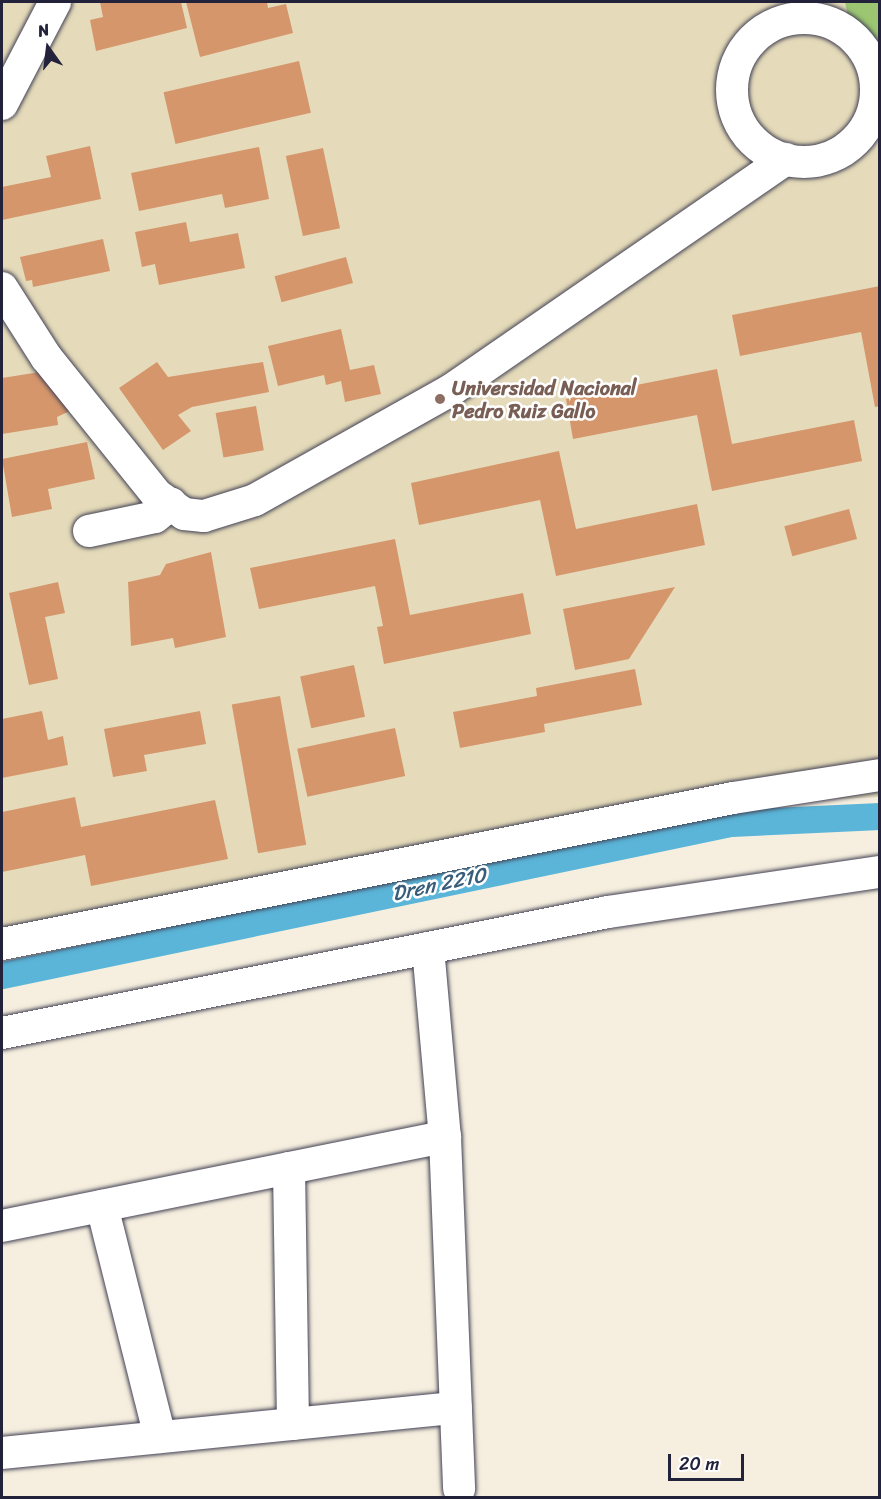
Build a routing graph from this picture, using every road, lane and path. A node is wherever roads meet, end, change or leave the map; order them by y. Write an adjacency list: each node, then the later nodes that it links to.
1 (55, 2): 4 (street)
2 (784, 12): 3 (street); 6 (street)
3 (878, 78): 5 (street)
4 (2, 104)
5 (867, 146): 6 (street)
6 (786, 159): 8 (street)
7 (2, 288): 8 (street)
8 (171, 504): 9 (street)
9 (89, 531)
10 (879, 775): 12 (street)
11 (879, 872): 13 (street)
12 (2, 944)
13 (428, 948): 14 (street); 15 (street)
14 (2, 1033)
15 (445, 1137): 16 (street); 19 (street)
16 (289, 1168): 17 (street); 20 (street)
17 (102, 1206): 18 (street); 21 (street)
18 (2, 1226)
19 (456, 1408): 20 (street); 23 (street)
20 (292, 1424): 21 (street)
21 (160, 1437): 22 (street)
22 (2, 1453)
23 (459, 1489)

